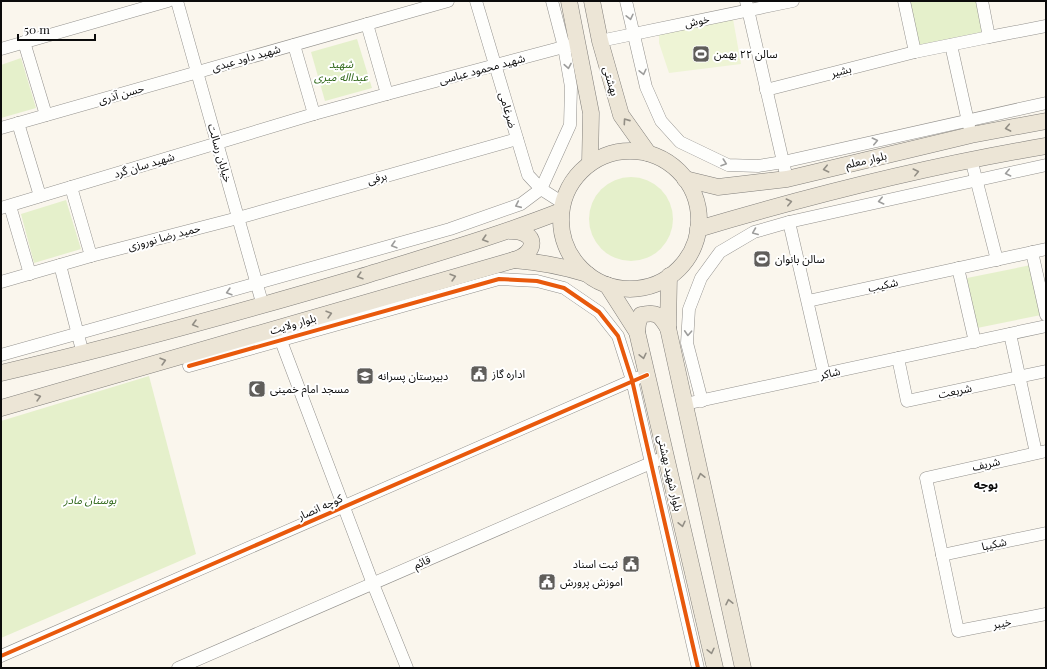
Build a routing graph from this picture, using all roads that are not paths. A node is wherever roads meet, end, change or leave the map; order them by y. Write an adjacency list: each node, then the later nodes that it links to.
1 (168, 1): 18 (street)
2 (177, 1): 25 (street, خیابان رسالت)
3 (448, 1): 13 (street, شهید داود عبدی)
4 (476, 1): 24 (street, ضرغامی)
5 (552, 1): 20 (street)
6 (569, 1): 20 (main road)
7 (592, 1): 17 (main road, بهشتی)
8 (626, 1): 15 (street, one-way to 15)
9 (793, 1): 12 (street, خوش)
10 (904, 1): 23 (street)
11 (982, 1): 16 (street)
12 (747, 6): 15 (street, خوش); 26 (street)
13 (367, 24): 19 (street, شهید داود عبدی); 27 (street)
14 (1046, 26): 16 (street)
15 (634, 34): 17 (street, خوش); 40 (street, one-way to 40)
16 (989, 37): 21 (street, بشیر)
17 (600, 41): 38 (main road, بهشتی, one-way to 17)
18 (24, 42): 22 (street); 30 (street)
19 (294, 44): 25 (street, شهید داود عبدی); 29 (street)
20 (571, 45): 24 (street, شهید محمود عباسی); 41 (main road); 47 (street, one-way to 47)
21 (951, 45): 23 (street, بشیر); 33 (street)
22 (1, 49)
23 (915, 52): 26 (street, بشیر)
24 (495, 65): 27 (street, شهید محمود عباسی); 35 (street, ضرغامی)
25 (197, 72): 30 (street, حسن آذری); 36 (street, خیابان رسالت)
26 (766, 90): 40 (street)
27 (387, 94): 29 (street, شهید محمود عباسی)
28 (1046, 103): 33 (street)
29 (314, 114): 36 (street)
30 (46, 115): 32 (street, حسن آذری)
31 (1046, 121): 33 (main road, بلوار معلم, one-way to 33)
32 (18, 123): 34 (street, حسن آذری); 48 (street)
33 (969, 127): 40 (street, one-way to 33); 44 (main road, بلوار معلم, one-way to 44)
34 (1, 128)
35 (517, 138): 47 (street, ضرغامی); 51 (street, برفی)
36 (217, 143): 46 (street, شهید سان گرد); 51 (street, خیابان رسالت)
37 (1046, 146): 39 (main road)
38 (648, 153): 41 (main road); 43 (main road)
39 (971, 159): 45 (street); 53 (main road, one-way to 39)
40 (783, 162): 44 (street)
41 (590, 163): 50 (main road)
42 (1046, 165): 45 (street, one-way to 45)
43 (685, 179): 44 (main road, بلوار معلم); 53 (main road)
44 (787, 179)
45 (976, 180): 52 (street, one-way to 52); 59 (street)
46 (71, 187): 48 (street, شهید سان گرد); 57 (street)
47 (541, 189): 50 (street, ضرغامی); 66 (street, one-way to 66)
48 (40, 196): 49 (street, شهید سان گرد)
49 (5, 207): 62 (street)
50 (562, 207): 54 (main road); 63 (main road)
51 (238, 218): 57 (street, حمید رضا نوروزی); 66 (street, خیابان رسالت)
52 (790, 222): 68 (street); 87 (street, one-way to 87)
53 (698, 229): 64 (main road)
54 (511, 231): 58 (main road); 69 (main road, one-way to 69)
55 (1046, 249): 56 (street)
56 (1032, 252): 59 (street, شکیب); 70 (street)
57 (91, 256): 60 (street, حمید رضا نوروزی)
58 (514, 260): 63 (main road, بلوار ولایت); 75 (main road, بلوار ولایت, one-way to 58)
59 (997, 260): 61 (street, شکیب)
60 (60, 265): 62 (street, حمید رضا نوروزی); 74 (street)
61 (958, 268): 68 (street, شکیب); 77 (street)
62 (30, 274): 65 (street)
63 (587, 274): 67 (main road)
64 (669, 276): 67 (main road); 72 (main road)
65 (1, 282)
66 (257, 285): 69 (street, خیابان رسالت); 74 (street, one-way to 74)
67 (607, 285): 73 (main road, بلوار شهید بهشتی)
68 (808, 302): 84 (street)
69 (263, 306): 78 (main road, one-way to 78)
70 (1046, 315)
71 (1046, 326): 76 (street, شاکر)
72 (668, 328): 73 (main road); 88 (main road)
73 (638, 332): 85 (main road, بلوار شهید بهشتی, one-way to 85)
74 (78, 334): 78 (street); 79 (street)
75 (278, 334): 81 (street); 85 (street); 89 (main road, بلوار ولایت, one-way to 75); 92 (street)
76 (1010, 334): 77 (street, شاکر); 86 (street)
77 (975, 342): 80 (street, شاکر)
78 (83, 354): 83 (main road)
79 (1, 355)
80 (898, 358): 84 (street, شاکر); 86 (street, شریعت)
81 (189, 366)
82 (1046, 371): 86 (street, شریعت)
83 (1, 373)
84 (824, 374): 87 (street, شاکر)
85 (640, 377): 91 (main road, بلوار شهید بهشتی); 92 (street, کوچه انصار)
86 (1019, 377): 90 (street)
87 (702, 401): 88 (street, شاکر)
88 (685, 404): 102 (main road, one-way to 88)
89 (1, 408)
90 (1041, 452): 94 (street, شریف)
91 (659, 459): 95 (street, قائم); 100 (street); 101 (main road, بلوار شهید بهشتی, one-way to 101)
92 (344, 507): 95 (street); 97 (street, کوچه انصار)
93 (1045, 537): 94 (street, شکیبا)
94 (942, 555): 96 (street, خیبر)
95 (373, 584): 98 (street, قائم); 99 (street)
96 (1046, 614)
97 (1, 656)
98 (178, 668)
99 (407, 668)
100 (698, 668)
101 (715, 668)
102 (743, 668)

